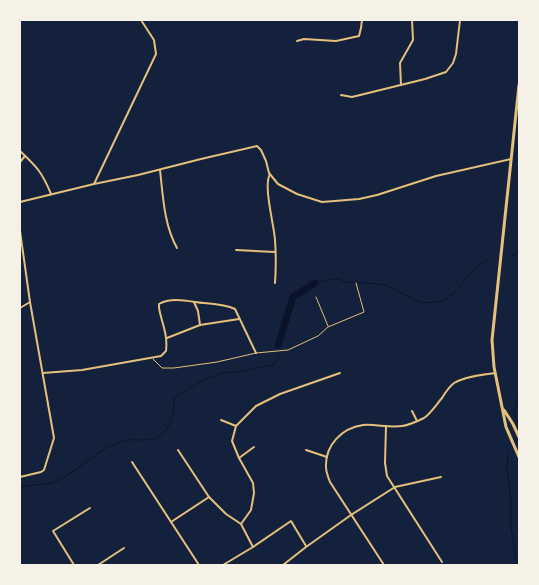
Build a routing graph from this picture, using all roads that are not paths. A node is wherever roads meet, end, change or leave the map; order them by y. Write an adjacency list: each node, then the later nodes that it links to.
1 (141, 20): 15 (street)
2 (362, 20): 5 (street)
3 (412, 20): 6 (street)
4 (460, 20): 6 (street)
5 (297, 41)
6 (401, 85): 8 (street)
7 (519, 85): 11 (main road)
8 (341, 95)
9 (20, 151): 10 (street)
10 (25, 156): 12 (street); 16 (street)
11 (511, 159): 14 (street); 36 (main road)
12 (20, 162)
13 (160, 170): 14 (street); 15 (street); 19 (street)
14 (270, 174): 21 (street)
15 (94, 184): 16 (street)
16 (51, 194): 17 (street)
17 (20, 202)
18 (20, 231): 25 (street)
19 (177, 248)
20 (236, 250): 21 (street)
21 (275, 252): 22 (street)
22 (275, 283)
23 (356, 283): 30 (lane)
24 (316, 297): 30 (lane)
25 (30, 302): 27 (street); 34 (street)
26 (194, 302): 28 (street); 29 (street); 31 (street)
27 (20, 308)
28 (240, 319): 29 (street); 32 (street)
29 (200, 325): 31 (street)
30 (328, 327): 32 (lane)
31 (167, 338): 33 (street)
32 (256, 354): 33 (lane)
33 (154, 358): 34 (street)
34 (43, 373): 51 (street)
35 (340, 373): 41 (street)
36 (495, 373): 37 (main road); 40 (street)
37 (502, 408): 43 (main road); 48 (main road)
38 (412, 411): 40 (street)
39 (221, 420): 41 (street)
40 (417, 421): 42 (street)
41 (236, 426): 49 (street)
42 (386, 426): 47 (street); 53 (street)
43 (519, 437)
44 (254, 447): 49 (street)
45 (178, 450): 54 (street)
46 (306, 450): 47 (street)
47 (326, 457): 56 (street)
48 (519, 457)
49 (239, 458): 58 (street)
50 (132, 462): 57 (street)
51 (20, 477)
52 (441, 477): 53 (street)
53 (395, 487): 56 (street); 62 (street)
54 (208, 497): 57 (street); 58 (street)
55 (90, 508): 63 (street)
56 (351, 515): 60 (street); 68 (street)
57 (171, 522): 65 (street)
58 (240, 524): 59 (street)
59 (253, 547): 60 (street); 66 (street)
60 (306, 547): 67 (street)
61 (124, 548): 64 (street)
62 (442, 562)
63 (74, 565)
64 (98, 565)
65 (199, 565)
66 (223, 565)
67 (283, 565)
68 (384, 565)

